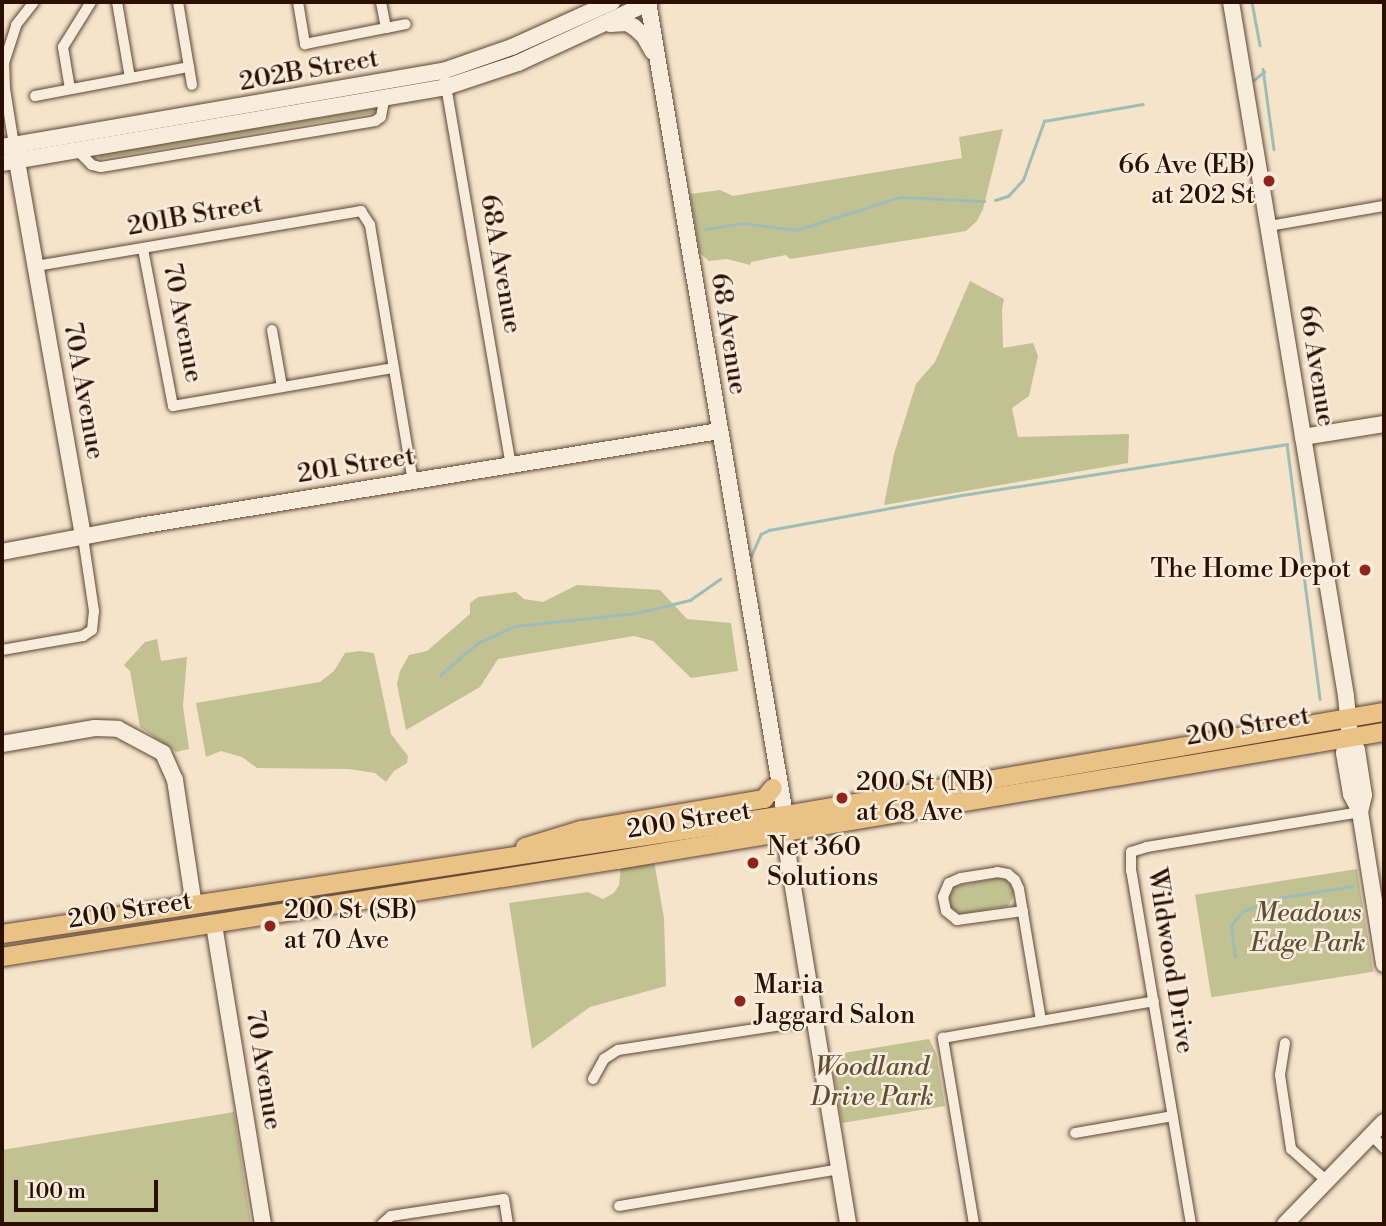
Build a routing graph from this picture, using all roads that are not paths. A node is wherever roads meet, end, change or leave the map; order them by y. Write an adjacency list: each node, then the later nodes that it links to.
1 (34, 2): 20 (street)
2 (91, 2): 18 (street)
3 (117, 2): 15 (street)
4 (177, 2): 13 (street)
5 (298, 2): 12 (street)
6 (381, 2): 12 (street)
7 (612, 2): 16 (street, 202B Street)
8 (649, 2): 11 (street, 202B Street); 14 (street, 68 Avenue)
9 (1231, 2): 22 (street, 66 Avenue)
10 (406, 24): 12 (street)
11 (596, 27): 14 (street); 16 (street, 202B Street)
12 (386, 28)
13 (189, 67): 15 (street); 17 (street)
14 (659, 68): 29 (street, 68 Avenue)
15 (130, 78): 18 (street)
16 (445, 79): 20 (street, 202B Street); 20 (street, 202B Street); 31 (street, 68A Avenue)
17 (192, 85)
18 (70, 89): 19 (street)
19 (34, 96)
20 (9, 153): 24 (street, 70A Avenue)
21 (1384, 206): 22 (street)
22 (1269, 226): 30 (street, 66 Avenue)
23 (144, 249): 24 (street, 201B Street); 26 (street, 201B Street); 27 (street, 70 Avenue)
24 (36, 266): 33 (street, 70A Avenue)
25 (272, 330): 27 (street)
26 (394, 368): 27 (street); 32 (street)
27 (282, 387)
28 (1384, 424): 30 (street)
29 (719, 431): 31 (street, 201 Street); 36 (street, 68 Avenue)
30 (1303, 437): 38 (street, 66 Avenue)
31 (511, 465): 32 (street, 201 Street)
32 (413, 481): 33 (street, 201 Street)
33 (83, 537): 34 (street, 201 Street); 35 (street, 70A Avenue)
34 (2, 552)
35 (2, 650)
36 (759, 675): 42 (street, 68 Avenue); 44 (street, 68 Avenue)
37 (1384, 712): 38 (main road, 200 Street)
38 (1348, 719): 40 (street, 66 Avenue); 44 (main road, 200 Street)
39 (1384, 732): 40 (main road, 200 Street)
40 (1350, 738): 43 (street, 66 Avenue); 44 (main road, 200 Street)
41 (2, 744): 47 (street)
42 (773, 788): 45 (main road)
43 (1360, 811): 52 (street, 66 Avenue); 53 (street, Wildwood Drive)
44 (784, 824): 45 (main road, 200 Street); 49 (main road, 200 Street); 54 (street, 68 Avenue)
45 (474, 861): 46 (main road, 200 Street)
46 (248, 896): 47 (main road, 200 Street); 49 (main road)
47 (194, 905): 50 (main road, 200 Street)
48 (1023, 911): 48 (street); 55 (street)
49 (214, 925): 51 (main road, 200 Street); 66 (street, 70 Avenue)
50 (2, 934)
51 (2, 957)
52 (1384, 964)
53 (1154, 1002): 55 (street); 58 (street, Wildwood Drive)
54 (813, 1020): 57 (street); 62 (street, 68 Avenue)
55 (1041, 1020): 69 (street)
56 (1285, 1043): 63 (street)
57 (593, 1079)
58 (1172, 1116): 60 (street); 70 (street, Wildwood Drive)
59 (1384, 1122): 61 (street)
60 (1074, 1133)
61 (1379, 1142): 63 (street)
62 (839, 1169): 64 (street); 68 (street, 68 Avenue)
63 (1328, 1182): 71 (street)
64 (620, 1206)
65 (383, 1222): 67 (street)
66 (263, 1224)
67 (508, 1224)
68 (848, 1224)
69 (974, 1224)
70 (1191, 1224)
71 (1286, 1224)

